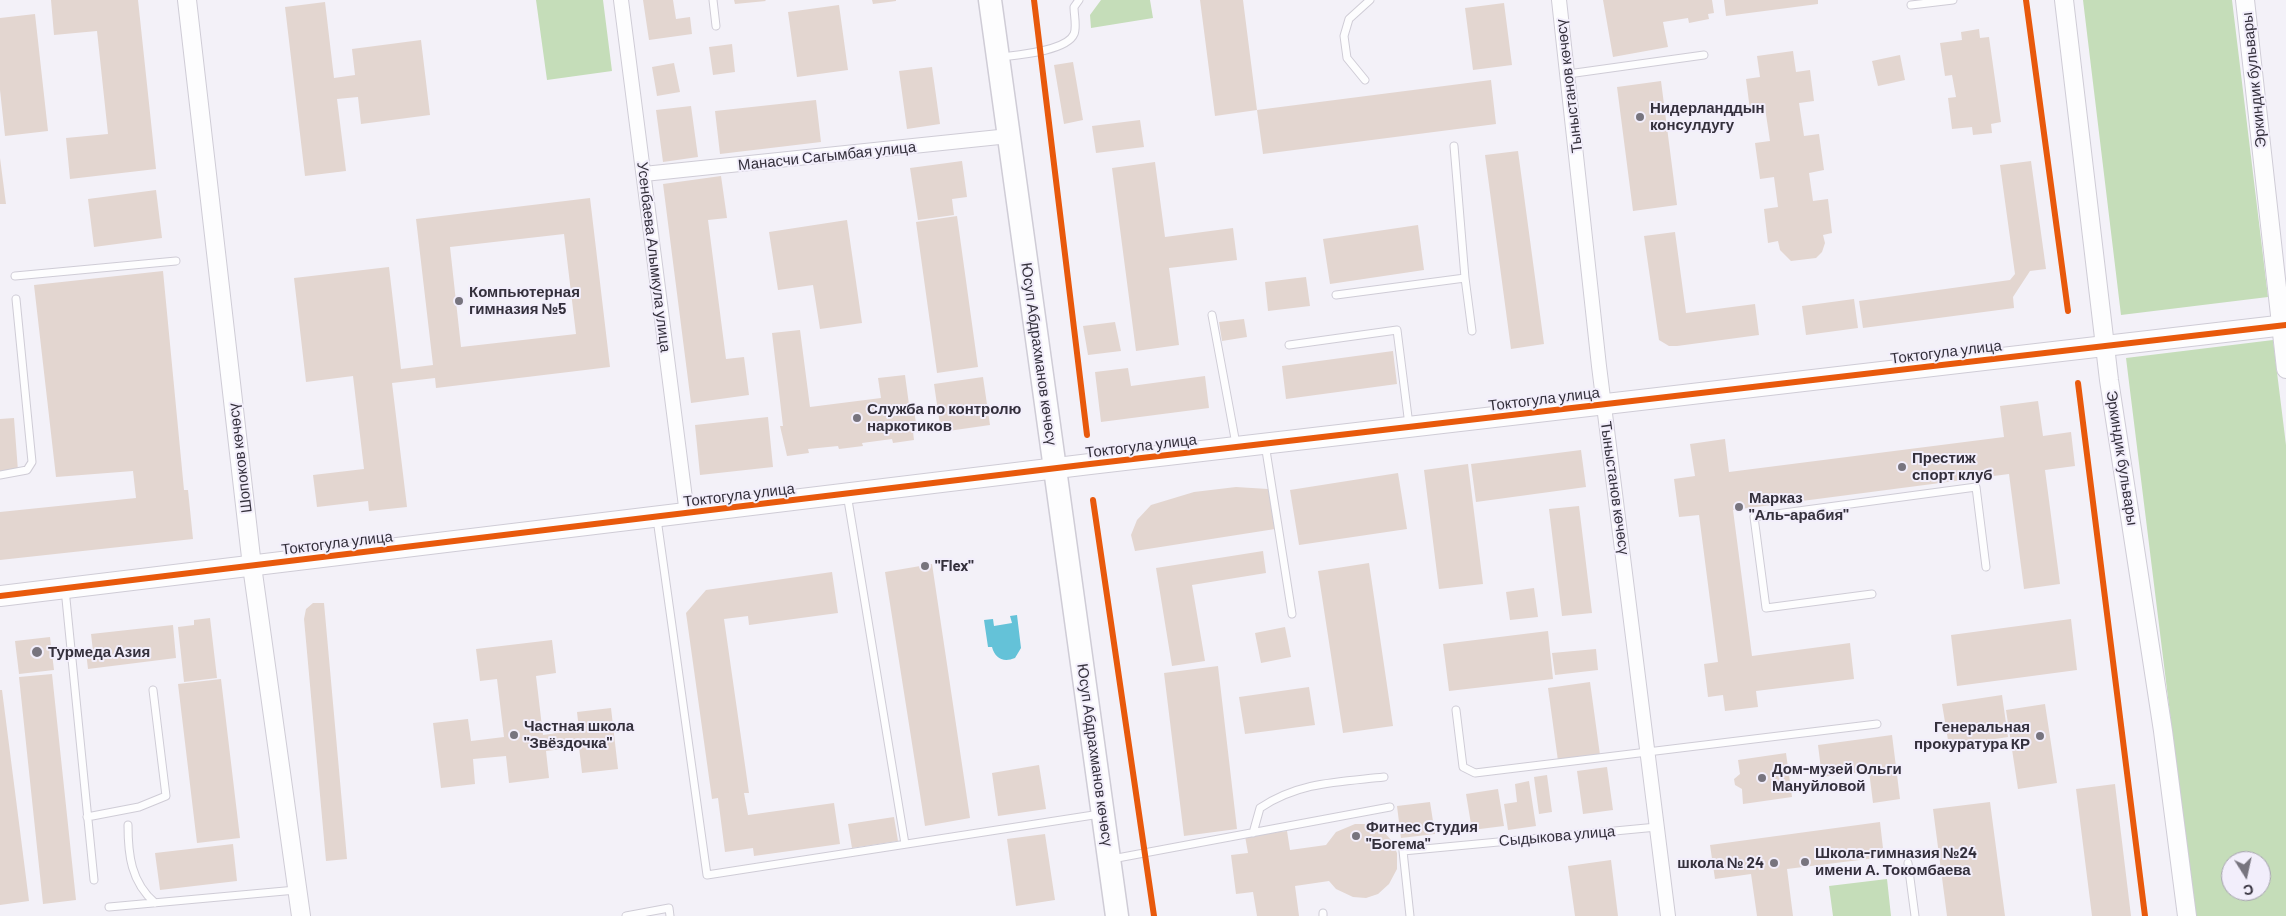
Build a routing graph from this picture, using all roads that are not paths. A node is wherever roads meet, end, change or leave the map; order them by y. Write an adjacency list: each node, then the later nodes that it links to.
1 (187, 0): 40 (street, Шопоков көчөсү)
2 (621, 0): 19 (street, Усенбаева Алымкула улица)
3 (713, 0): 12 (lane)
4 (990, 0): 14 (main road, Юсуп Абдрахманов көчөсү)
5 (1079, 0): 14 (lane)
6 (1370, 0): 16 (lane)
7 (1559, 0): 15 (street, Тыныстанов көчөсү)
8 (1953, 0): 11 (lane)
9 (2064, 0): 29 (street, Эркиндик бульвары)
10 (2245, 0): 26 (street, Эркиндик бульвары)
11 (1911, 5)
12 (716, 26)
13 (1704, 55): 15 (lane)
14 (998, 58): 17 (main road, Юсуп Абдрахманов көчөсү)
15 (1568, 74): 31 (street, Тыныстанов көчөсү)
16 (1365, 80)
17 (1009, 136): 19 (street, Манасчи Сагымбая улица); 35 (main road, Юсуп Абдрахманов көчөсү)
18 (1454, 146): 22 (lane)
19 (644, 174): 38 (street, Усенбаева Алымкула улица)
20 (176, 261): 21 (lane)
21 (15, 276)
22 (1465, 278): 23 (lane); 27 (lane)
23 (1336, 295)
24 (16, 299): 36 (lane)
25 (1212, 315): 34 (lane)
26 (2283, 325): 29 (main road, Токтогула улица); 30 (street, Эркиндик бульвары)
27 (1472, 331)
28 (1288, 345): 32 (lane)
29 (2105, 345): 31 (main road, Токтогула улица); 71 (street, Эркиндик бульвары)
30 (2286, 369)
31 (1604, 404): 32 (main road, Токтогула улица); 49 (street, Тыныстанов көчөсү)
32 (1409, 427): 33 (main road, Токтогула улица)
33 (1265, 444): 34 (main road, Токтогула улица); 45 (lane)
34 (1236, 447): 35 (main road, Токтогула улица)
35 (1055, 469): 37 (main road, Токтогула улица); 52 (main road, Юсуп Абдрахманов көчөсү)
36 (0, 475)
37 (847, 494): 38 (main road, Токтогула улица); 57 (lane)
38 (687, 514): 39 (main road, Токтогула улица)
39 (656, 517): 40 (main road, Токтогула улица); 57 (lane)
40 (252, 566): 42 (main road, Токтогула улица); 61 (street, Шопоков көчөсү)
41 (1986, 567): 43 (lane)
42 (65, 588): 44 (main road, Токтогула улица); 53 (lane)
43 (1872, 594)
44 (0, 596)
45 (1292, 614)
46 (153, 690): 53 (lane)
47 (1456, 710): 49 (lane)
48 (1877, 724): 49 (lane)
49 (1648, 750): 55 (street, Тыныстанов көчөсү)
50 (1384, 777): 56 (lane)
51 (1390, 807): 56 (lane)
52 (1103, 813): 57 (lane); 58 (main road, Юсуп Абдрахманов көчөсү)
53 (87, 817): 60 (lane)
54 (128, 825): 62 (lane)
55 (1657, 827): 68 (lane, Сыдыкова улица); 69 (street, Тыныстанов көчөсү)
56 (1253, 833): 58 (lane)
57 (905, 844)
58 (1109, 859): 67 (main road, Юсуп Абдрахманов көчөсү)
59 (1908, 863): 70 (lane)
60 (94, 880)
61 (297, 890): 62 (lane); 64 (street, Шопоков көчөсү)
62 (154, 903): 63 (lane)
63 (109, 907)
64 (300, 916)
65 (626, 916): 66 (lane)
66 (670, 916)
67 (1117, 916)
68 (1410, 916)
69 (1668, 916)
70 (1915, 916)
71 (2187, 916)

